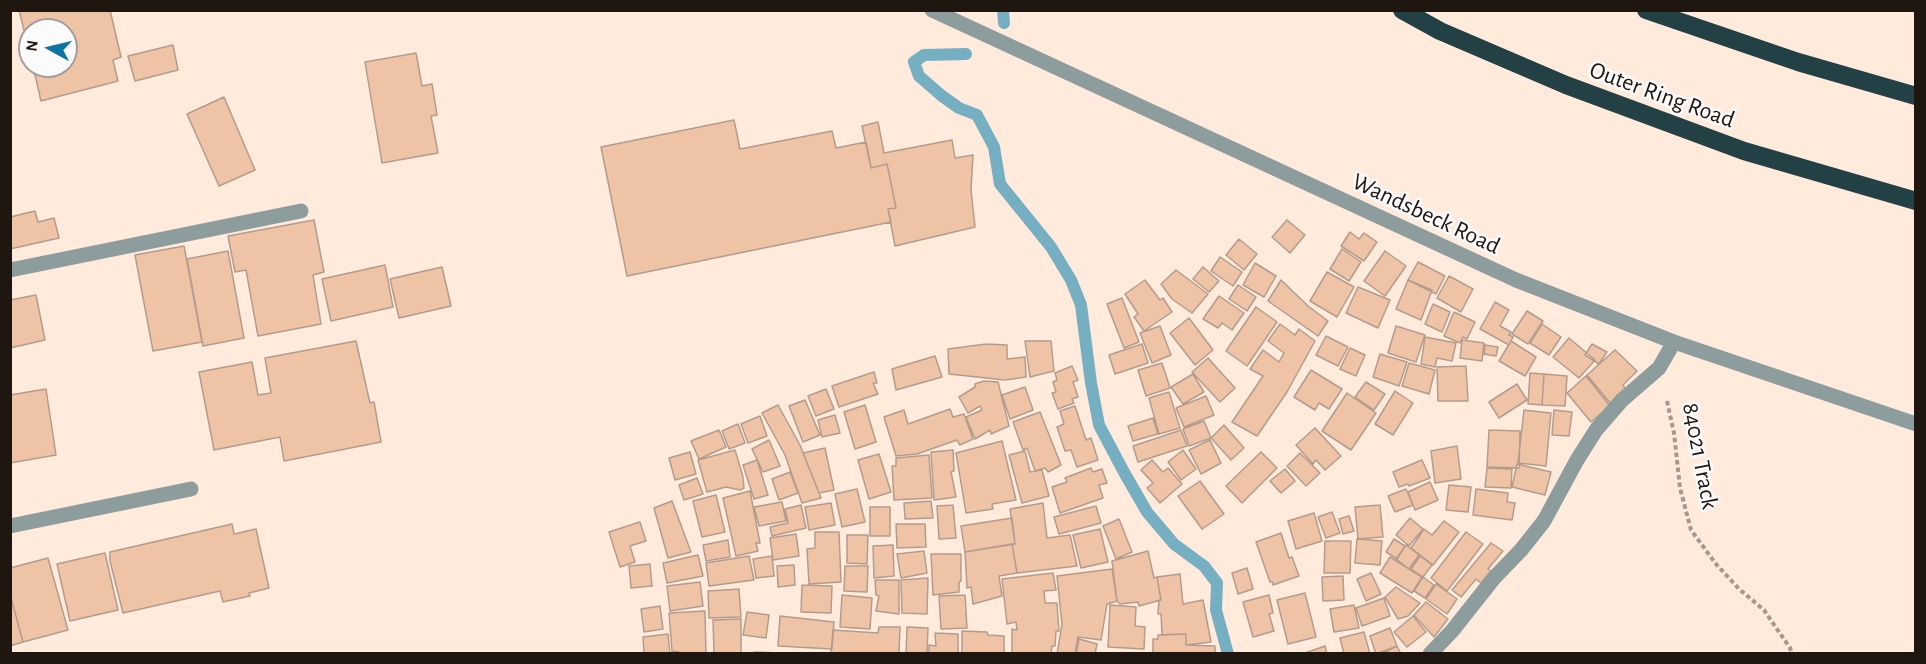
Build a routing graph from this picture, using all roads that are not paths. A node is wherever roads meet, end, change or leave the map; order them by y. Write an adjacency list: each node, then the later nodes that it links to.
1 (932, 10): 8 (street, Wandsbeck Road)
2 (1402, 10): 5 (highway, Outer Ring Road)
3 (1646, 10): 4 (highway)
4 (1916, 96)
5 (1916, 201)
6 (301, 211): 7 (street)
7 (10, 270)
8 (1674, 342): 9 (street, Wandsbeck Road); 12 (street)
9 (1916, 424)
10 (191, 489): 11 (street)
11 (10, 526)
12 (1430, 654)

